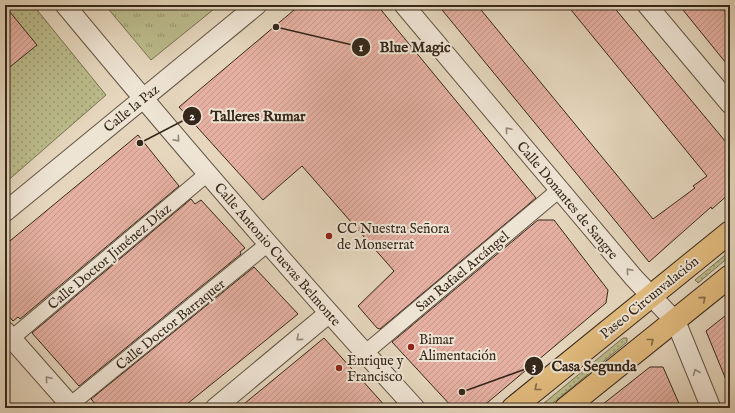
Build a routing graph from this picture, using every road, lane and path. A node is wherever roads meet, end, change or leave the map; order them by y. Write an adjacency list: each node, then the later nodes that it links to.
1 (65, 5): 5 (street, Calle Antonio Cuevas Belmonte)
2 (257, 5): 5 (street, Calle la Paz)
3 (404, 5): 8 (street, Calle Donantes de Sangre, one-way to 3)
4 (647, 5): 6 (street)
5 (142, 98): 7 (street, Calle Antonio Cuevas Belmonte, one-way to 7); 9 (street, Calle la Paz)
6 (730, 104)
7 (207, 174): 11 (street, Calle Antonio Cuevas Belmonte); 16 (street, Calle Doctor Jiménez Díaz)
8 (559, 190): 13 (street, Calle Donantes de Sangre, one-way to 8); 17 (street, San Rafael Arcángel)
9 (5, 212)
10 (730, 232): 13 (main road, Paseo Circunvalación)
11 (269, 243): 14 (street, Calle Antonio Cuevas Belmonte); 18 (street, Calle Doctor Barraquer)
12 (730, 276): 15 (main road, one-way to 12)
13 (650, 296): 15 (street, Calle Donantes de Sangre); 21 (main road, Paseo Circunvalación, one-way to 21)
14 (329, 313): 17 (street, Calle Antonio Cuevas Belmonte); 19 (street, one-way to 19)
15 (676, 322): 22 (main road, one-way to 15); 23 (street, Calle Donantes de Sangre, one-way to 15)
16 (8, 334): 18 (street, one-way to 16)
17 (365, 353): 20 (street, Calle Antonio Cuevas Belmonte)
18 (72, 406)
19 (215, 408)
20 (416, 408)
21 (513, 408)
22 (566, 408)
23 (711, 408)

